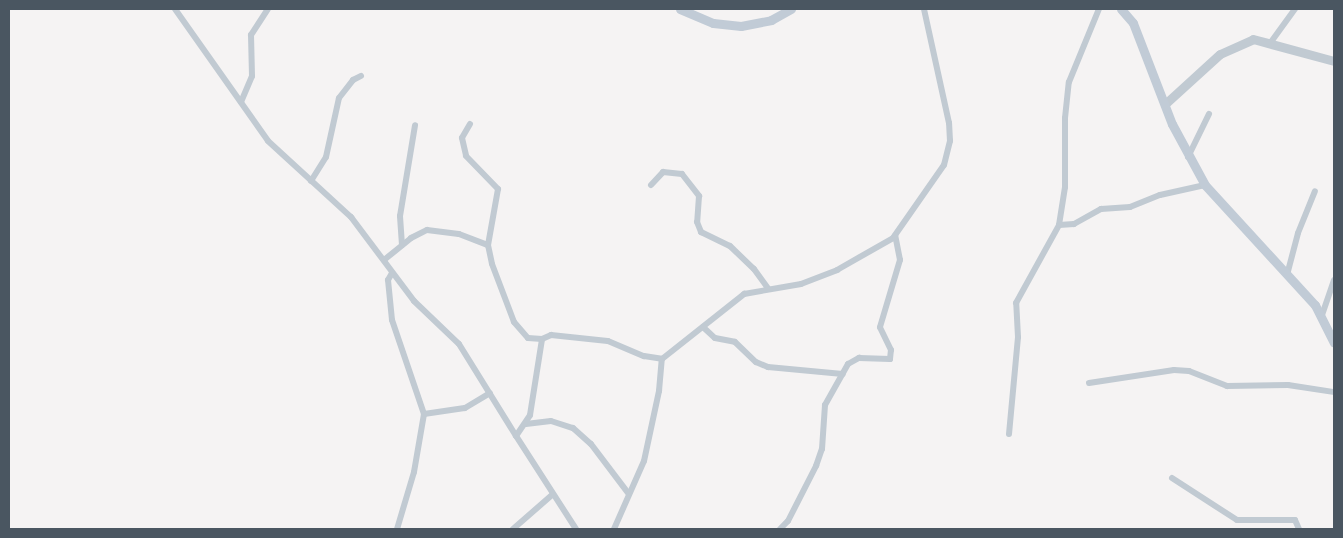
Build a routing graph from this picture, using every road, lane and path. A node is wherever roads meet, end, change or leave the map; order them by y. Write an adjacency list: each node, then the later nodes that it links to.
1 (175, 9): 13 (street)
2 (268, 9): 13 (street)
3 (680, 9): 4 (main road)
4 (791, 9)
5 (924, 9): 24 (street)
6 (1100, 9): 23 (street)
7 (1121, 9): 9 (main road)
8 (1295, 9): 10 (street)
9 (1127, 12): 14 (main road)
10 (1271, 42): 11 (street); 14 (street)
11 (1334, 61)
12 (361, 76): 19 (street)
13 (241, 102): 19 (street)
14 (1165, 104): 18 (main road)
15 (1209, 114): 18 (street)
16 (470, 124): 26 (street)
17 (415, 125): 25 (street)
18 (1188, 157): 21 (main road)
19 (311, 181): 27 (street)
20 (651, 185): 31 (street)
21 (1206, 186): 23 (street); 29 (main road)
22 (1315, 191): 29 (street)
23 (1059, 225): 43 (street)
24 (895, 235): 31 (street); 37 (street)
25 (402, 245): 26 (street); 27 (street)
26 (488, 245): 34 (street)
27 (384, 260): 28 (street)
28 (392, 273): 40 (street); 41 (street)
29 (1287, 275): 32 (main road)
30 (1334, 280): 32 (street)
31 (768, 288): 33 (street)
32 (1322, 315): 35 (main road)
33 (703, 327): 36 (street); 37 (street)
34 (542, 339): 36 (street); 42 (street)
35 (1334, 340)
36 (662, 359): 46 (street)
37 (843, 374): 52 (street)
38 (1089, 383): 39 (street)
39 (1334, 392)
40 (490, 393): 41 (street); 44 (street)
41 (424, 414): 48 (street)
42 (526, 424): 44 (street); 46 (street)
43 (1009, 434)
44 (516, 436): 47 (street)
45 (1172, 478): 53 (street)
46 (628, 493): 51 (street)
47 (552, 495): 49 (street); 50 (street)
48 (397, 529)
49 (513, 529)
50 (576, 529)
51 (614, 529)
52 (780, 529)
53 (1299, 529)

